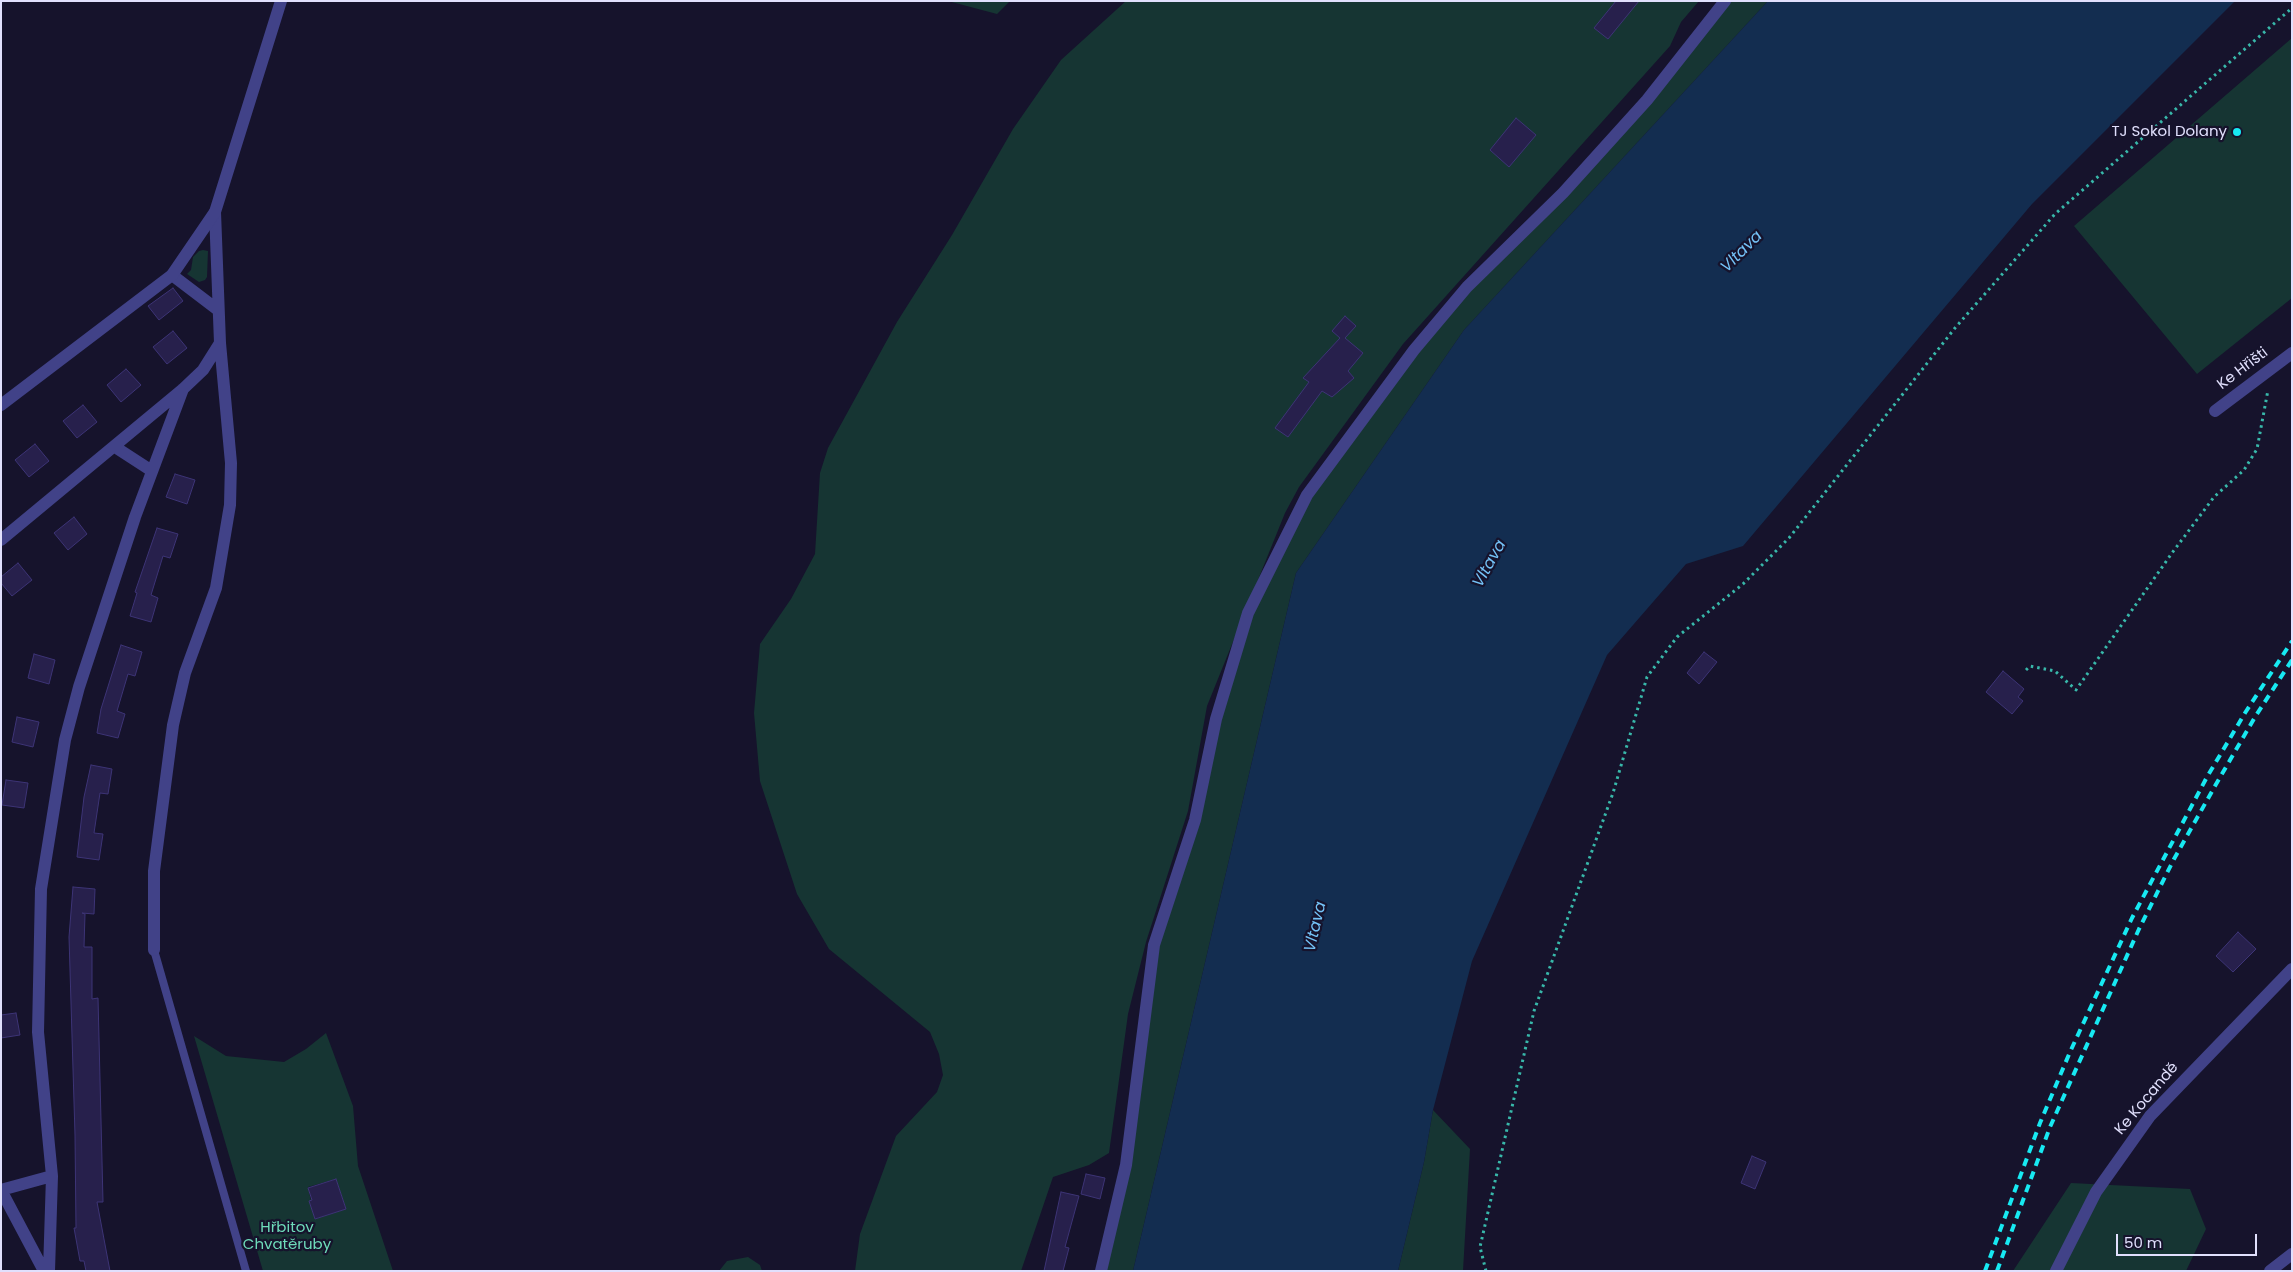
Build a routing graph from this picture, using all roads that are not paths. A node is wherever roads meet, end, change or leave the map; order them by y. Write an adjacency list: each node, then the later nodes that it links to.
1 (281, 1): 3 (street)
2 (1725, 1): 22 (street)
3 (215, 212): 4 (street); 5 (street)
4 (172, 275): 5 (street); 9 (street)
5 (218, 310): 6 (street)
6 (220, 343): 8 (street); 14 (street)
7 (2292, 353): 10 (street, Ke Hřišti)
8 (183, 389): 11 (street); 12 (street)
9 (1, 405)
10 (2215, 411)
11 (115, 447): 12 (street); 13 (street)
12 (152, 471): 16 (street)
13 (1, 540)
14 (154, 950): 21 (lane)
15 (2292, 969): 23 (street, Ke Kocandě)
16 (52, 1176): 17 (street); 20 (street)
17 (1, 1190): 19 (street)
18 (2292, 1254): 24 (street)
19 (44, 1271)
20 (49, 1271)
21 (246, 1271)
22 (1101, 1271)
23 (2056, 1271)
24 (2270, 1271)

